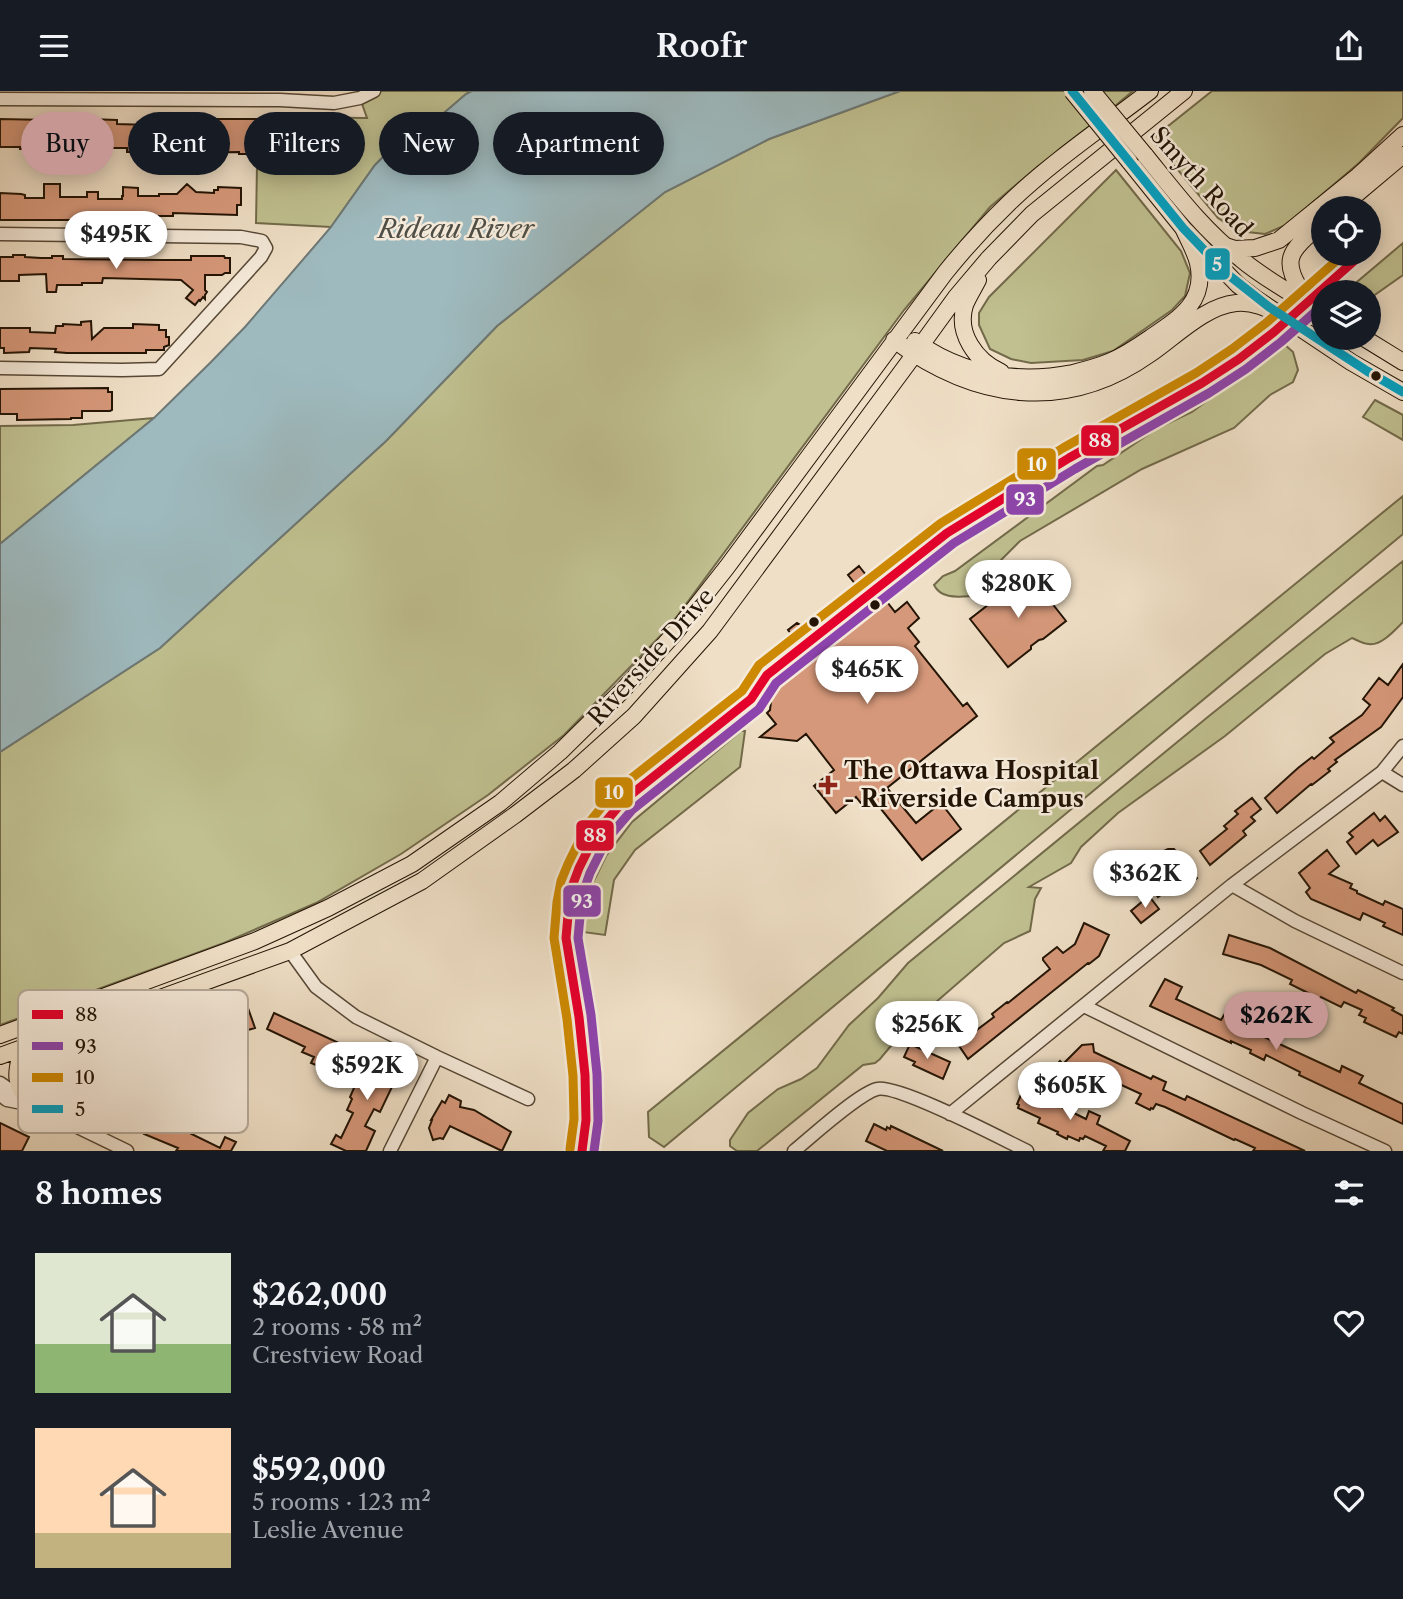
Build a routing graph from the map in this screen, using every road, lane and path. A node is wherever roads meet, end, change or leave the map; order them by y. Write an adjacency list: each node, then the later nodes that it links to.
1 (374, 91): 6 (street)
2 (1072, 91): 10 (main road, Smyth Road, bridge)
3 (1092, 91): 13 (main road, Smyth Road, bridge)
4 (1150, 91): 18 (main road, Riverside Drive)
5 (1184, 91): 14 (main road, Riverside Drive)
6 (0, 99)
7 (1403, 135): 13 (main road)
8 (1403, 155): 9 (main road)
9 (1354, 196)
10 (1183, 228): 17 (main road, Smyth Road); 23 (main road)
11 (1311, 233): 15 (main road)
12 (0, 234): 22 (street)
13 (1225, 246): 16 (main road, Smyth Road)
14 (989, 258): 20 (main road, Riverside Drive); 23 (main road)
15 (1311, 301)
16 (1311, 305)
17 (1286, 318): 20 (main road); 24 (main road, Smyth Road)
18 (898, 336): 20 (main road); 31 (main road, Riverside Drive)
19 (1381, 348): 21 (main road)
20 (918, 350): 23 (main road); 29 (main road, Riverside Drive)
21 (1403, 362)
22 (0, 368)
23 (1013, 377)
24 (1403, 392)
25 (1403, 746): 26 (street)
26 (1382, 772): 27 (street); 28 (street)
27 (1403, 785)
28 (1232, 885): 30 (street); 33 (street)
29 (290, 951): 32 (main road, Riverside Drive); 38 (street)
30 (1403, 973)
31 (123, 990)
32 (182, 990)
33 (1084, 1006): 46 (street); 52 (street)
34 (18, 1028): 35 (main road, Riverside Drive)
35 (0, 1035)
36 (18, 1049): 37 (main road, Riverside Drive)
37 (0, 1056)
38 (436, 1057): 44 (street); 49 (street)
39 (18, 1067): 41 (main road)
40 (0, 1083): 43 (street)
41 (18, 1085)
42 (0, 1095): 45 (street)
43 (18, 1096)
44 (528, 1100)
45 (18, 1102)
46 (950, 1114): 50 (street); 51 (street)
47 (90, 1133): 48 (street)
48 (127, 1151)
49 (390, 1151)
50 (794, 1151)
51 (1027, 1151)
52 (1385, 1151)

